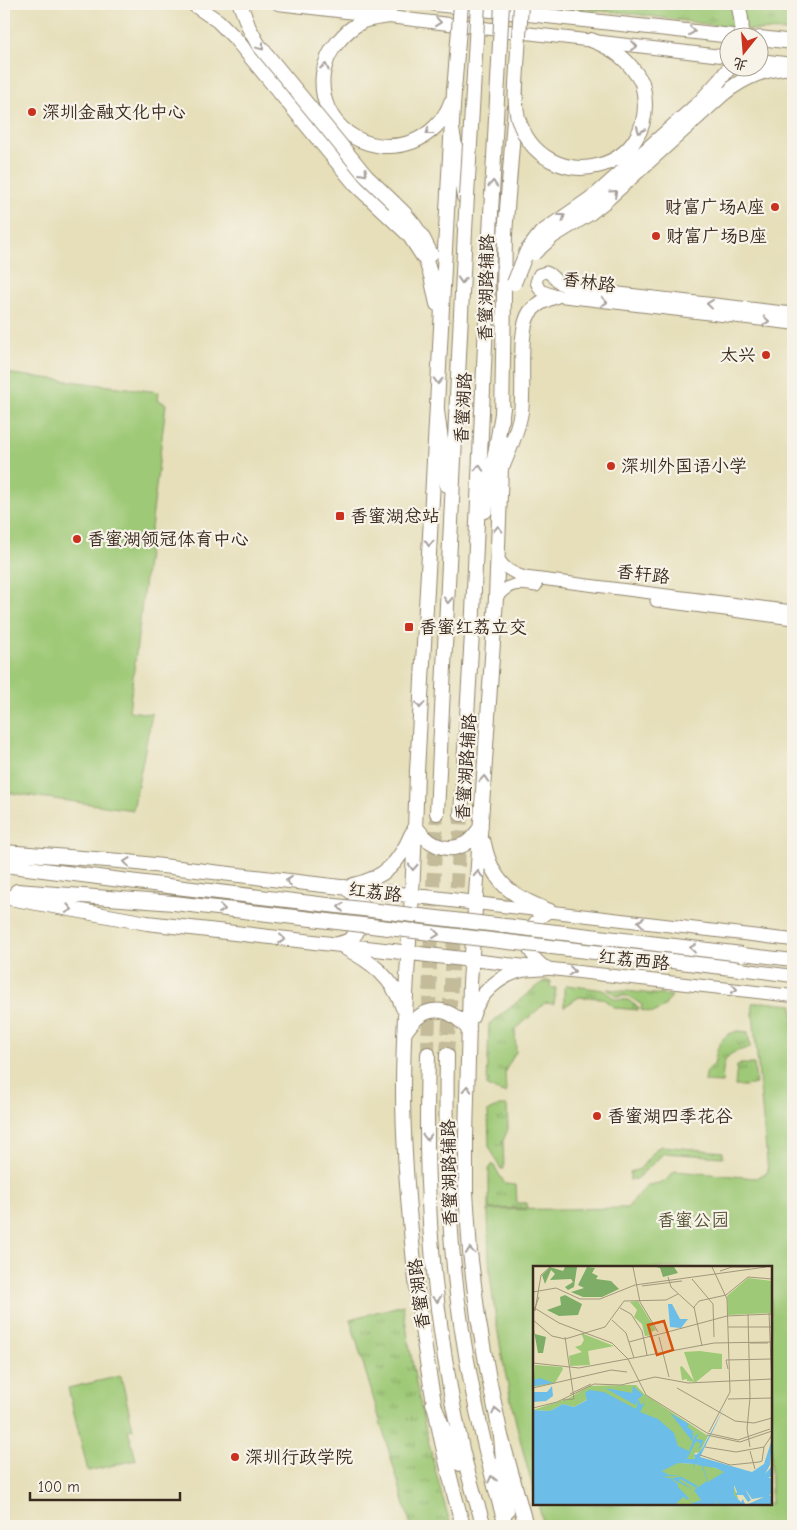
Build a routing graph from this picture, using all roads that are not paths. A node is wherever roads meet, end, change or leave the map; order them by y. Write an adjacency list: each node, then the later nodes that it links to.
1 (193, 4): 23 (main road)
2 (240, 4): 23 (main road, one-way to 23, bridge)
3 (278, 4): 10 (main road)
4 (435, 4): 12 (main road, one-way to 12)
5 (461, 4): 20 (main road, bridge)
6 (478, 4): 24 (main road, 香蜜湖路, bridge)
7 (502, 4): 37 (main road, 香蜜湖路, one-way to 7, bridge)
8 (521, 4): 21 (main road, 香蜜湖路辅路, bridge)
9 (738, 4): 11 (main road, bridge)
10 (390, 16): 14 (main road, one-way to 14); 20 (main road, one-way to 10)
11 (742, 28)
12 (720, 35)
13 (770, 39): 15 (main road)
14 (591, 40): 16 (main road, one-way to 16); 21 (main road, one-way to 21, bridge)
15 (793, 42)
16 (720, 56)
17 (770, 62): 18 (main road)
18 (793, 66): 25 (main road, one-way to 18, bridge)
19 (721, 78): 25 (main road, one-way to 19, bridge)
20 (454, 91): 22 (main road)
21 (515, 97): 31 (main road, 香蜜湖路辅路, bridge)
22 (452, 129): 24 (main road, bridge); 26 (main road)
23 (390, 207): 26 (main road); 30 (main road)
24 (466, 207): 35 (main road, 香蜜湖路, one-way to 35, bridge)
25 (514, 283): 31 (main road)
26 (442, 294): 30 (main road)
27 (556, 296): 28 (street, 香林路, one-way to 27); 29 (street, 香林路, one-way to 29); 34 (main road)
28 (793, 313)
29 (793, 324)
30 (440, 332): 33 (main road, one-way to 33)
31 (504, 332): 32 (main road, 香蜜湖路辅路)
32 (503, 408): 34 (main road, 香蜜湖路辅路); 37 (main road)
33 (437, 412): 35 (main road); 43 (main road, one-way to 43)
34 (500, 470): 36 (main road, 香蜜湖路辅路, one-way to 34)
35 (451, 518): 41 (main road, 香蜜湖路, one-way to 41)
36 (497, 556): 38 (main road, 香蜜湖路辅路); 39 (street, 香轩路)
37 (475, 569): 42 (main road, 香蜜湖路)
38 (496, 598): 40 (street, 香轩路); 44 (main road, 香蜜湖路辅路, one-way to 38)
39 (793, 611)
40 (793, 619)
41 (437, 814)
42 (461, 814)
43 (415, 825): 44 (main road); 47 (main road); 49 (main road, one-way to 49)
44 (481, 827): 51 (main road, 香蜜湖路辅路, one-way to 44); 52 (main road)
45 (4, 852): 47 (main road, 红荔路, one-way to 45)
46 (4, 865): 56 (main road, 红荔路, one-way to 46, bridge)
47 (345, 887): 49 (main road, 红荔路); 54 (main road)
48 (4, 890): 60 (main road, 红荔路, one-way to 60, bridge)
49 (412, 895): 51 (main road, 红荔路); 55 (main road)
50 (4, 897): 54 (main road, one-way to 54)
51 (476, 903): 52 (main road); 57 (main road, 香蜜湖路辅路)
52 (550, 911): 53 (main road, one-way to 52); 59 (main road)
53 (793, 940)
54 (338, 945): 55 (main road); 63 (main road)
55 (408, 953): 57 (main road); 63 (main road)
56 (742, 954): 58 (main road)
57 (472, 960): 59 (main road, 红荔西路); 64 (main road, 香蜜湖路辅路)
58 (793, 960)
59 (546, 968): 62 (main road, 红荔西路, one-way to 62); 64 (main road)
60 (740, 970): 61 (main road)
61 (793, 976)
62 (793, 996)
63 (405, 1013): 65 (main road)
64 (469, 1030): 65 (main road); 69 (main road, 香蜜湖路辅路, one-way to 64)
65 (404, 1034): 68 (main road)
66 (428, 1054): 70 (main road, 香蜜湖路, one-way to 70)
67 (446, 1055): 73 (main road, one-way to 67)
68 (434, 1403): 70 (main road); 71 (main road)
69 (501, 1436): 73 (main road); 74 (main road, 香蜜湖路辅路)
70 (475, 1497): 72 (main road, 香蜜湖路)
71 (463, 1526)
72 (484, 1526)
73 (507, 1526)
74 (526, 1526)

